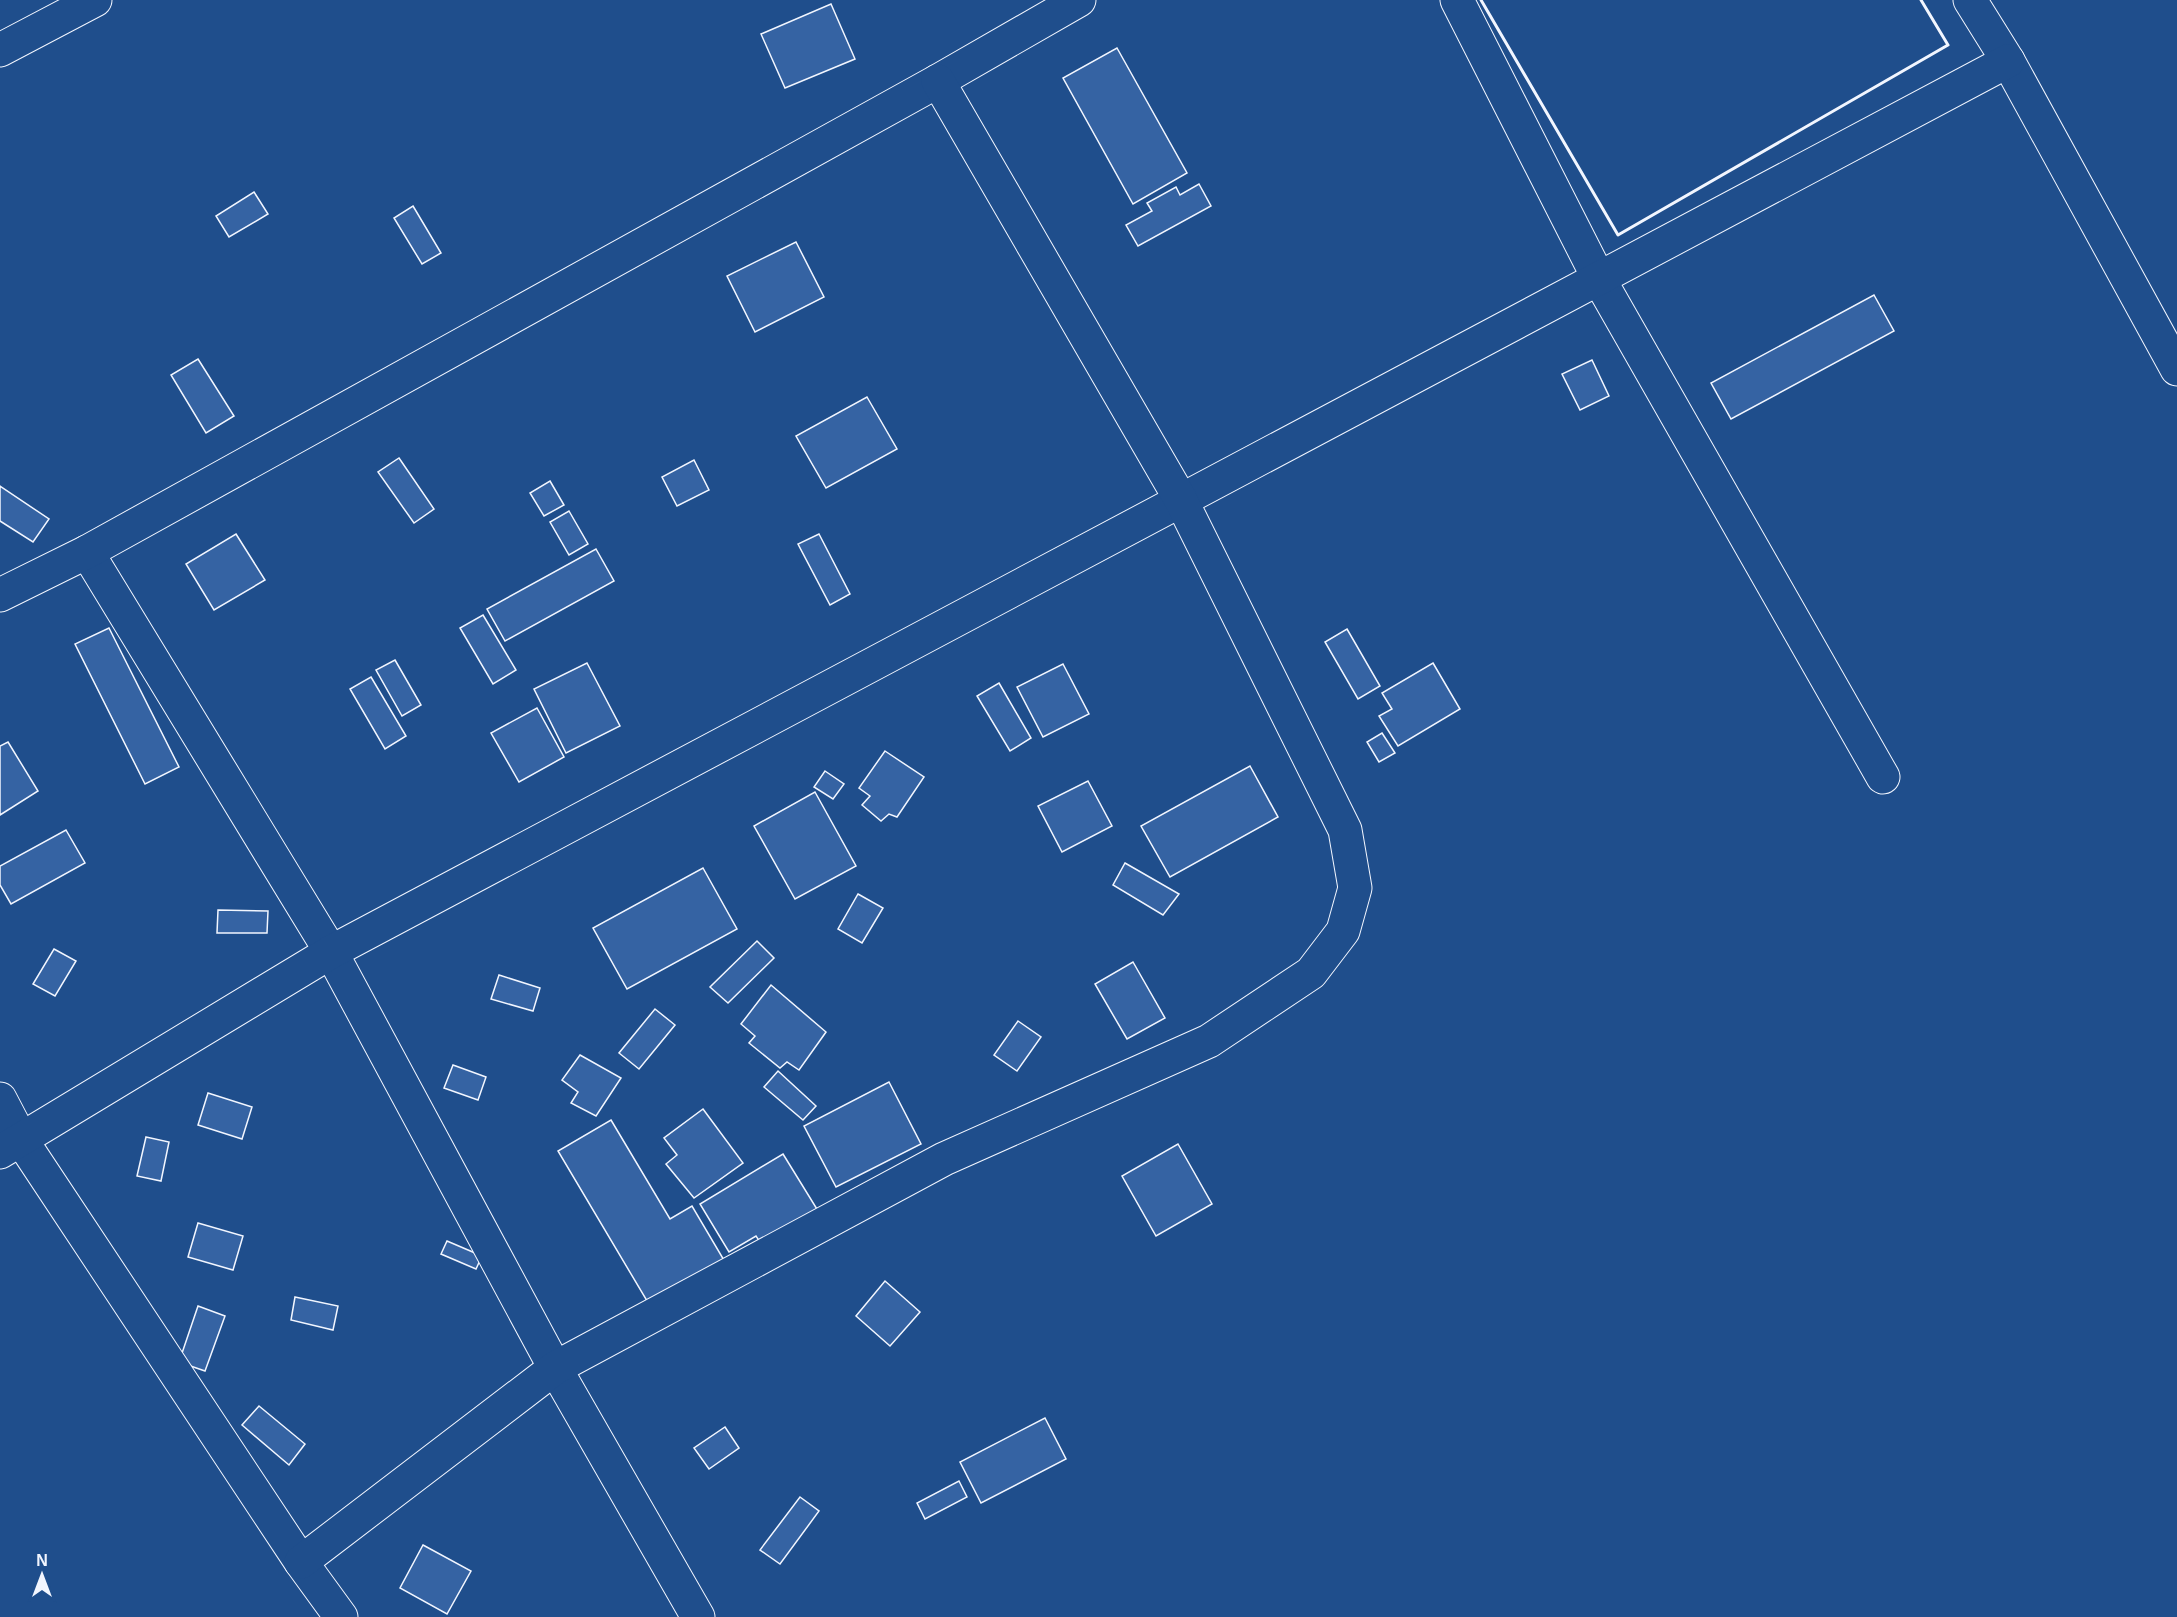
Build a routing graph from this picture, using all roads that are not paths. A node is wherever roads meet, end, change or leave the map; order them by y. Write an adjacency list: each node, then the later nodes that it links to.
1 (95, 0): 5 (street)
2 (1079, 0): 7 (street)
3 (1457, 0): 8 (street)
4 (1970, 0): 6 (street)
5 (0, 50)
6 (2008, 61): 8 (street); 9 (street)
7 (938, 81): 10 (street); 11 (street)
8 (1599, 279): 10 (street); 13 (street)
9 (2177, 369)
10 (1181, 500): 14 (street); 17 (street)
11 (87, 552): 12 (street); 14 (street)
12 (0, 595)
13 (1882, 777)
14 (331, 952): 16 (street); 17 (street)
15 (0, 1099): 16 (street)
16 (11, 1147): 18 (street)
17 (555, 1368): 18 (street); 20 (street)
18 (301, 1562): 19 (street)
19 (340, 1617)
20 (698, 1617)

